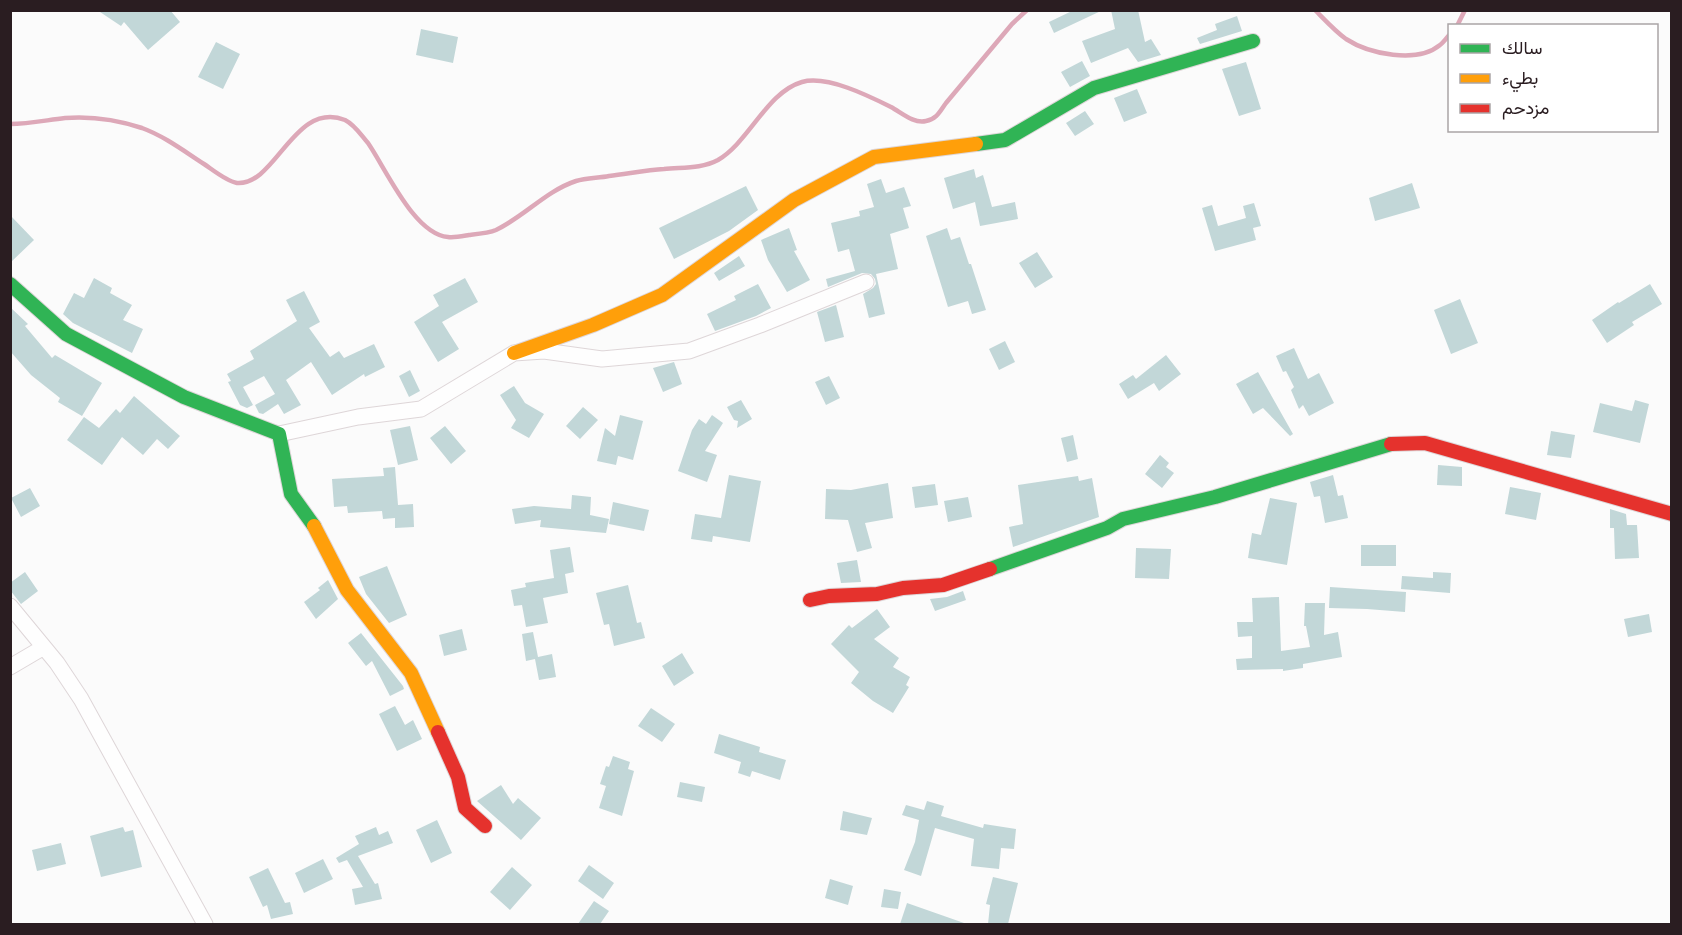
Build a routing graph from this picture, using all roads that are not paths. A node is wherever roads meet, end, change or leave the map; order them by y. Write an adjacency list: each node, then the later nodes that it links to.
1 (1253, 41): 4 (street)
2 (866, 282): 4 (street)
3 (10, 284): 5 (street)
4 (514, 353): 5 (street)
5 (279, 434): 11 (street)
6 (1671, 514): 7 (street)
7 (810, 600)
8 (10, 606): 9 (street)
9 (44, 647): 10 (street); 12 (street)
10 (10, 667)
11 (485, 826)
12 (205, 924)

